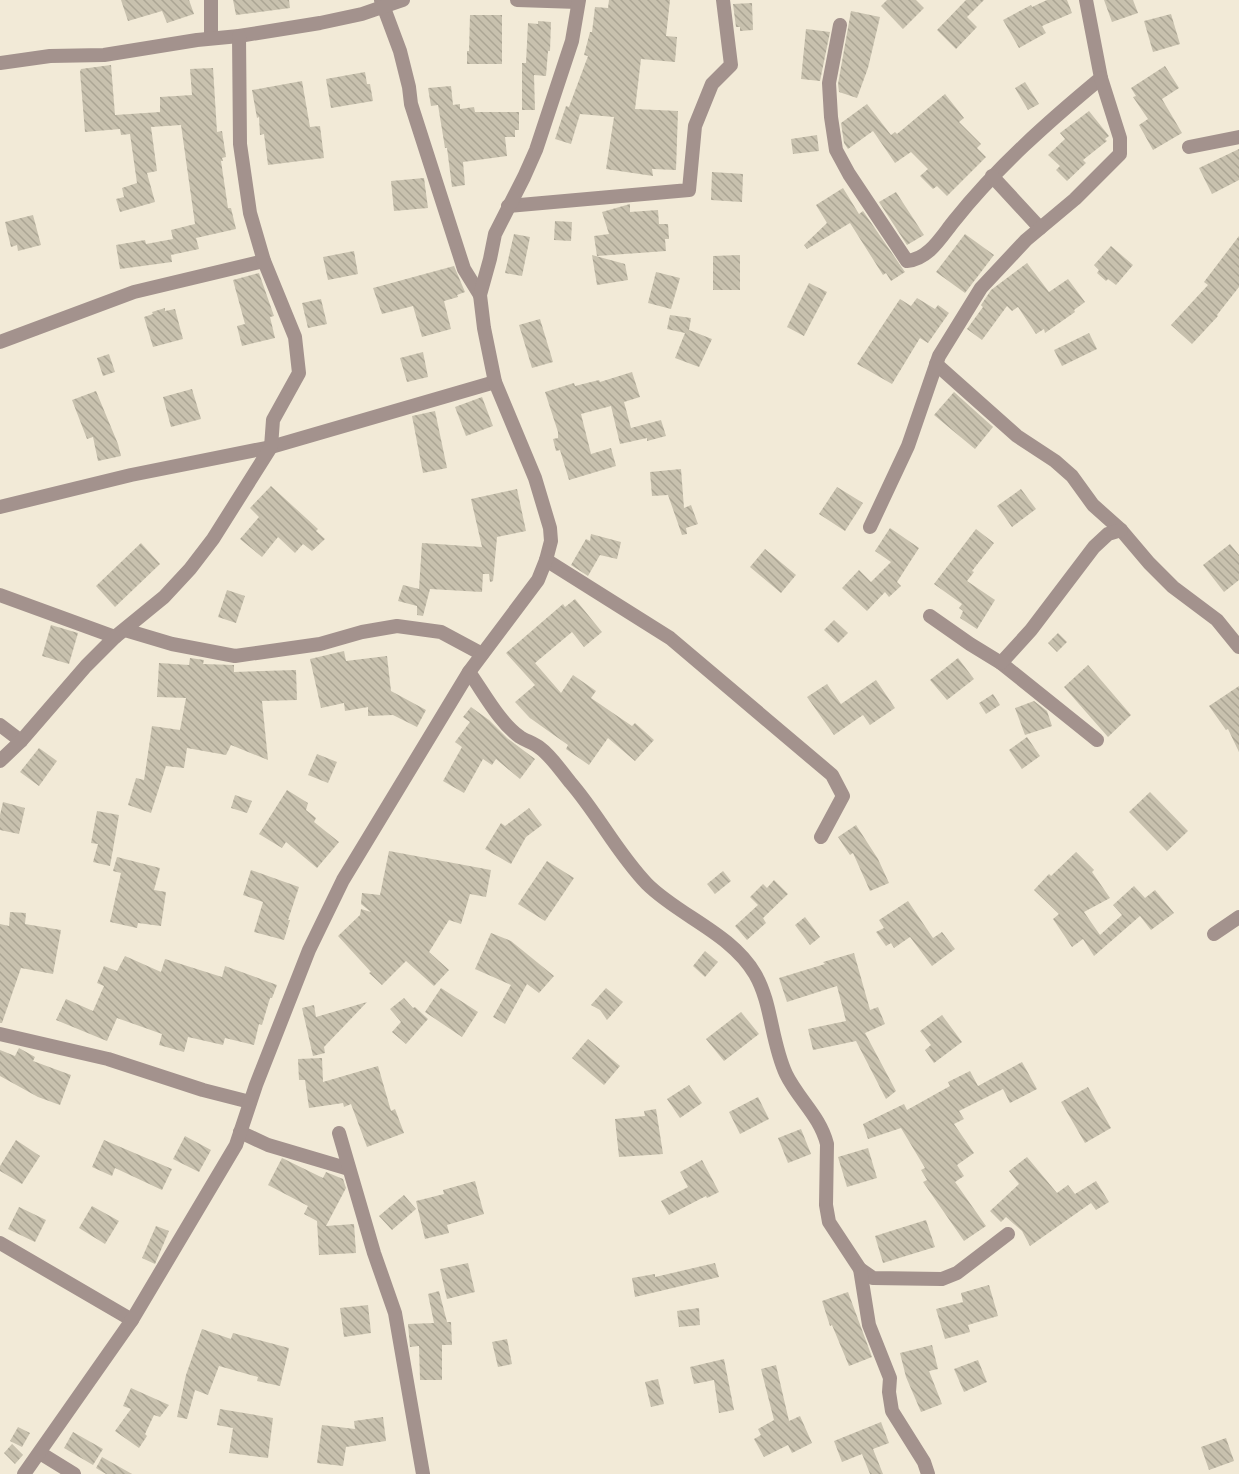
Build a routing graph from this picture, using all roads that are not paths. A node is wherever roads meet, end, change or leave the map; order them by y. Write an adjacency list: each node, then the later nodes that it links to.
1 (211, 0): 10 (street)
2 (403, 0): 7 (street)
3 (517, 0): 6 (street)
4 (723, 0): 16 (street)
5 (1086, 0): 12 (street)
6 (579, 1): 16 (street)
7 (382, 4): 9 (street); 19 (street)
8 (840, 25): 15 (street)
9 (239, 36): 10 (street); 18 (street)
10 (211, 38): 11 (street)
11 (0, 63)
12 (1101, 78): 15 (street); 17 (street)
13 (1239, 137): 14 (street)
14 (1189, 147)
15 (992, 176): 17 (street)
16 (508, 206): 19 (street)
17 (1040, 228): 21 (street)
18 (264, 261): 20 (street); 23 (street)
19 (480, 295): 22 (street)
20 (0, 342)
21 (936, 364): 25 (street); 26 (street)
22 (495, 382): 23 (street); 27 (street)
23 (271, 447): 24 (street); 30 (street)
24 (0, 507)
25 (870, 527)
26 (1121, 530): 31 (street); 33 (street)
27 (546, 560): 32 (street); 39 (street)
28 (0, 595): 30 (street)
29 (930, 615): 33 (street)
30 (120, 633): 32 (street); 37 (street)
31 (1239, 647)
32 (482, 654): 34 (street)
33 (1001, 663): 36 (street)
34 (469, 672): 43 (street); 49 (street)
35 (0, 725): 37 (street)
36 (1097, 740)
37 (21, 741): 38 (street)
38 (0, 761)
39 (821, 837)
40 (1239, 917): 41 (street)
41 (1214, 934)
42 (0, 1034): 43 (street)
43 (250, 1102): 44 (street)
44 (240, 1132): 46 (street); 50 (street)
45 (339, 1133): 46 (street)
46 (349, 1169): 54 (street)
47 (1008, 1233): 49 (street)
48 (0, 1243): 50 (street)
49 (860, 1269): 55 (street)
50 (132, 1320): 51 (street)
51 (40, 1453): 52 (street); 53 (street)
52 (24, 1474)
53 (74, 1474)
54 (423, 1474)
55 (928, 1474)

